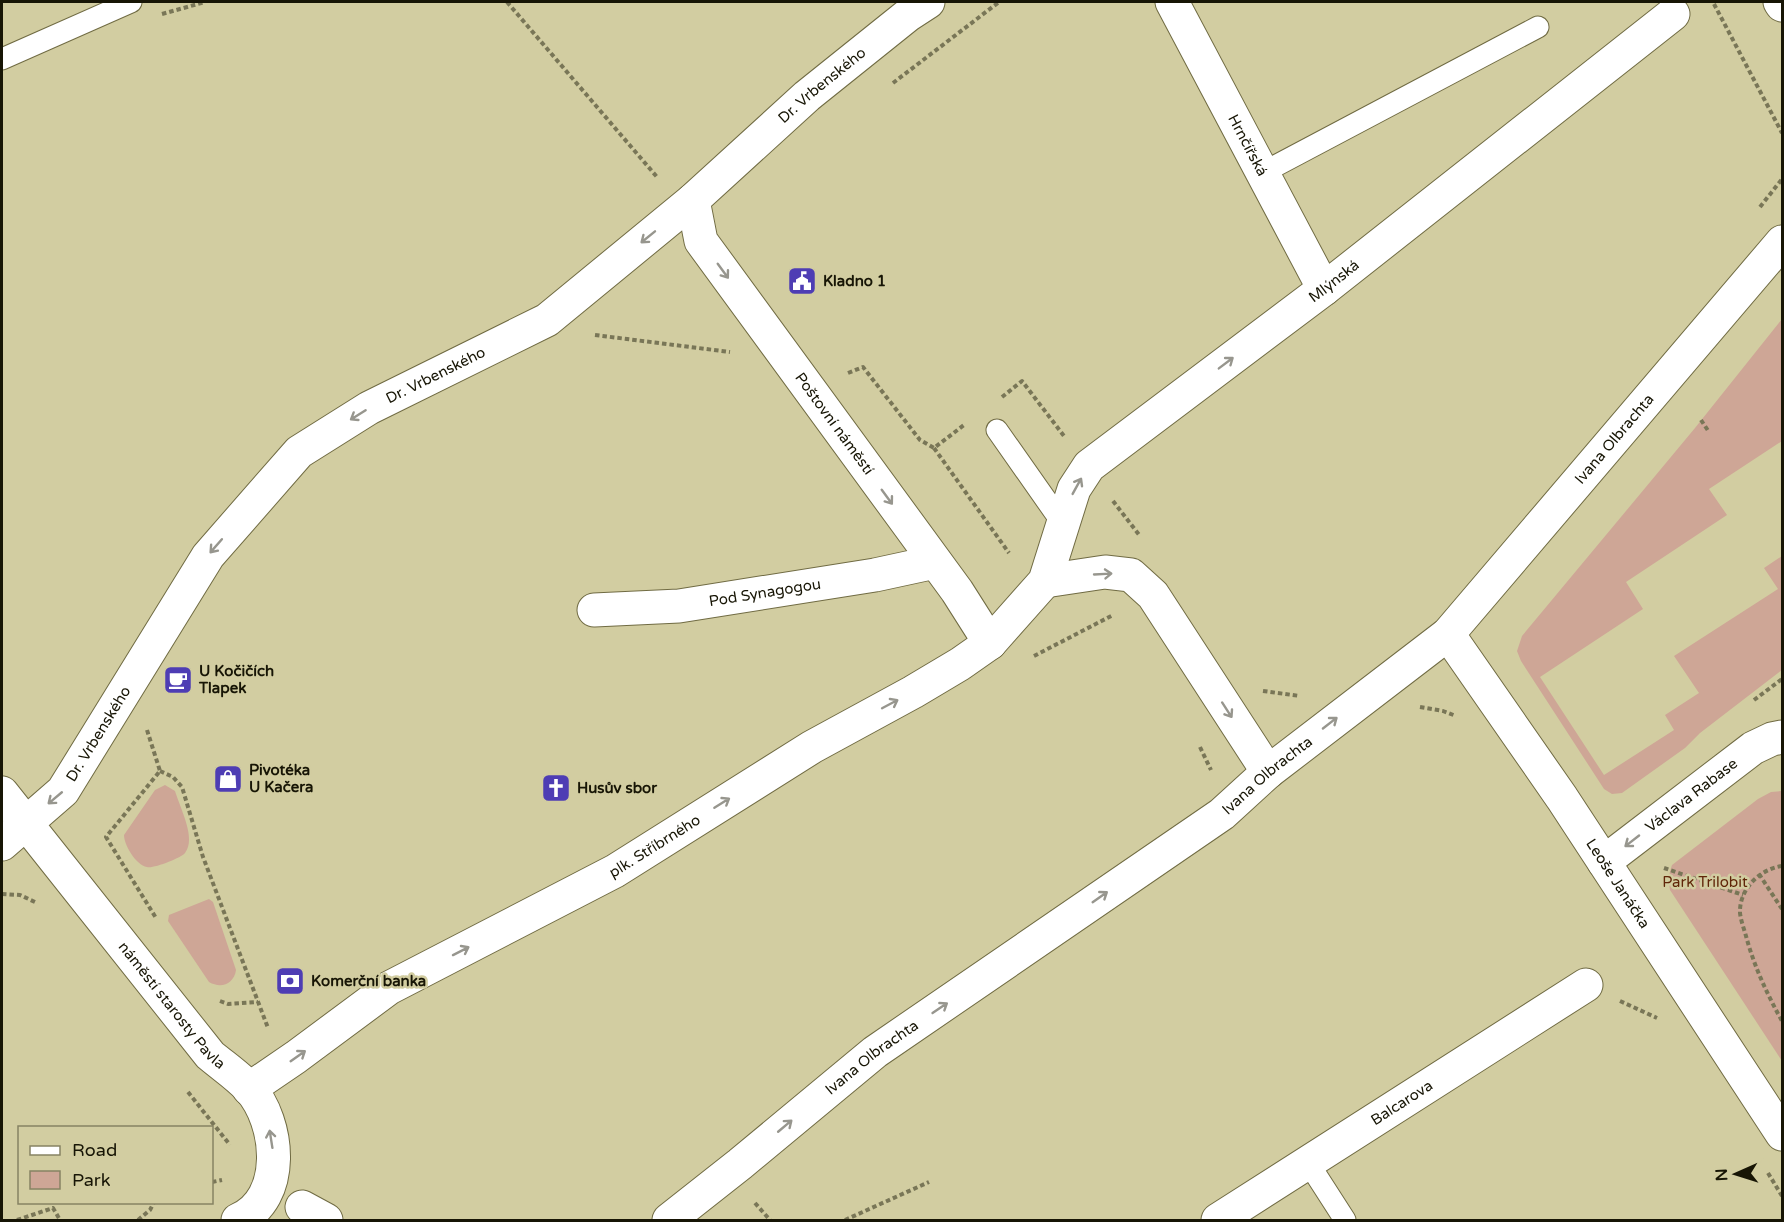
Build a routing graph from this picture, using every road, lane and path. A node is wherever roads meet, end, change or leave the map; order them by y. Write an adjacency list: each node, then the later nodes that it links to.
1 (131, 2): 11 (lane)
2 (507, 2): 16 (path)
3 (928, 2): 16 (street, Dr. Vrbenského)
4 (999, 2): 12 (path)
5 (1172, 2): 14 (street, Hrnčířská)
6 (1712, 2): 13 (path)
7 (1780, 2): 8 (street)
8 (1782, 5)
9 (1673, 14): 19 (street, Mlýnská)
10 (1538, 27): 14 (lane)
11 (2, 59)
12 (888, 86)
13 (1782, 133)
14 (1262, 173): 19 (street, Hrnčířská)
15 (1782, 179): 17 (path)
16 (693, 200): 34 (street, Poštovní náměstí, one-way to 34); 54 (street, Dr. Vrbenského, one-way to 54)
17 (1752, 216)
18 (1782, 242): 38 (street, Ivana Olbrachta)
19 (1324, 289): 31 (street, Mlýnská, one-way to 19)
20 (591, 335): 21 (path)
21 (649, 341)
22 (844, 373): 29 (path)
23 (996, 401): 28 (path)
24 (1701, 420): 27 (path)
25 (969, 421): 29 (path)
26 (997, 430): 31 (lane)
27 (1709, 432)
28 (1066, 439)
29 (934, 448): 33 (path)
30 (1108, 493): 32 (path)
31 (1063, 524): 35 (street, Mlýnská)
32 (1144, 540)
33 (1009, 554)
34 (935, 562): 36 (street, Pod Synagogou); 39 (street, Poštovní náměstí)
35 (1045, 581): 39 (street, plk. Stříbrného); 51 (street, one-way to 51)
36 (594, 610)
37 (1121, 615): 40 (path)
38 (1448, 634): 51 (street, Ivana Olbrachta, one-way to 38); 56 (street, Leoše Janáčka)
39 (990, 643): 70 (street, plk. Stříbrného, one-way to 39)
40 (1024, 662)
41 (1782, 679): 44 (path)
42 (1260, 691): 43 (path)
43 (1303, 696)
44 (1746, 706)
45 (1417, 707): 46 (path)
46 (1460, 719)
47 (146, 727): 50 (path)
48 (1782, 737): 56 (street, Václava Rabase, one-way to 56)
49 (1196, 740): 53 (path)
50 (160, 771): 63 (path); 66 (path)
51 (1268, 772): 53 (street, Ivana Olbrachta)
52 (2, 793): 54 (street, náměstí starosty Pavla)
53 (1222, 814): 81 (street, Ivana Olbrachta, one-way to 53)
54 (13, 833): 70 (street, náměstí starosty Pavla)
55 (1667, 860): 58 (path)
56 (1604, 862): 71 (street, Leoše Janáčka)
57 (1782, 866): 59 (path)
58 (1663, 868): 60 (path); 61 (path)
59 (1759, 874): 61 (path); 62 (path)
60 (1661, 878)
61 (1743, 895): 68 (path)
62 (1782, 909)
63 (156, 919)
64 (1586, 985): 67 (path); 72 (street, Balcarova)
65 (218, 1000): 66 (path)
66 (258, 1002): 69 (path)
67 (1658, 1019)
68 (1782, 1021)
69 (270, 1034)
70 (249, 1089): 80 (street, náměstí starosty Pavla, one-way to 70)
71 (1782, 1134)
72 (1309, 1164): 83 (street, Balcarova); 84 (lane)
73 (1762, 1165): 75 (path)
74 (928, 1182): 82 (path)
75 (1782, 1196)
76 (153, 1204): 79 (path)
77 (17, 1221): 78 (path)
78 (60, 1221)
79 (138, 1221)
80 (238, 1221)
81 (669, 1221)
82 (845, 1221)
83 (1218, 1221)
84 (1345, 1221)

